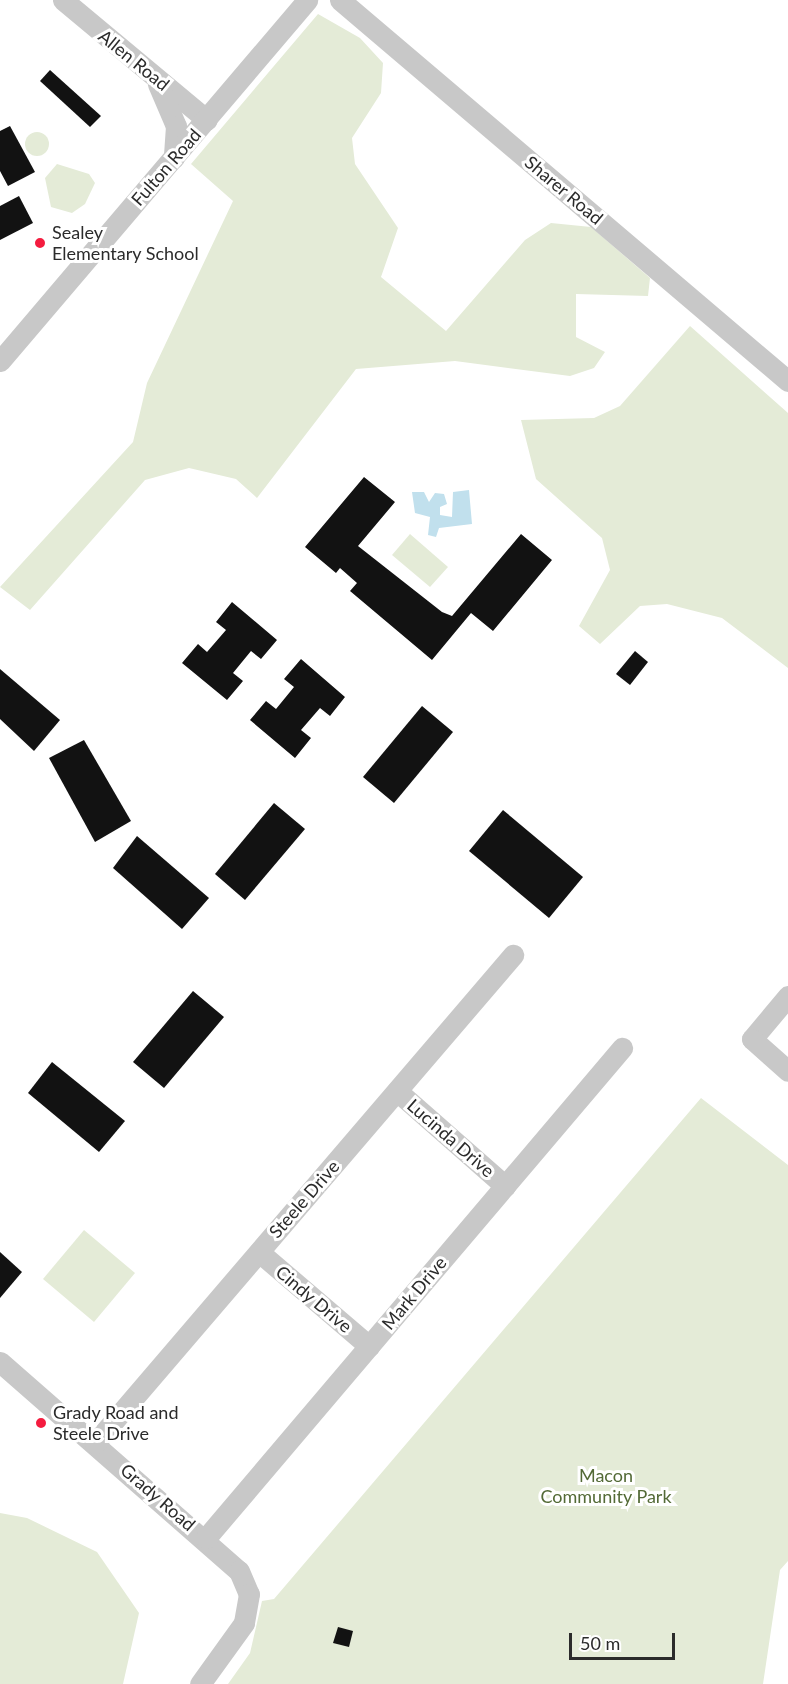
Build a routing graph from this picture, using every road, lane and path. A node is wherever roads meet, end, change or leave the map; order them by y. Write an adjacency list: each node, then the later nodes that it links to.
1 (63, 0): 4 (street, Allen Road)
2 (307, 0): 5 (street, Fulton Road)
3 (340, 0): 8 (street, Sharer Road)
4 (157, 83): 5 (street, Allen Road); 6 (street)
5 (207, 120): 6 (street, Fulton Road)
6 (174, 158): 7 (street, Fulton Road)
7 (0, 361)
8 (788, 381)
9 (513, 955): 13 (street, Steele Drive)
10 (788, 996): 12 (street)
11 (622, 1048): 14 (street, Mark Drive)
12 (788, 1071)
13 (397, 1091): 14 (street, Lucinda Drive); 15 (street, Steele Drive)
14 (505, 1186): 16 (street, Mark Drive)
15 (259, 1252): 16 (street, Cindy Drive); 18 (street, Steele Drive)
16 (369, 1346): 19 (street, Mark Drive)
17 (0, 1362): 18 (street, Grady Road)
18 (95, 1443): 19 (street, Grady Road)
19 (206, 1538): 20 (street, Grady Road)
20 (200, 1684)

